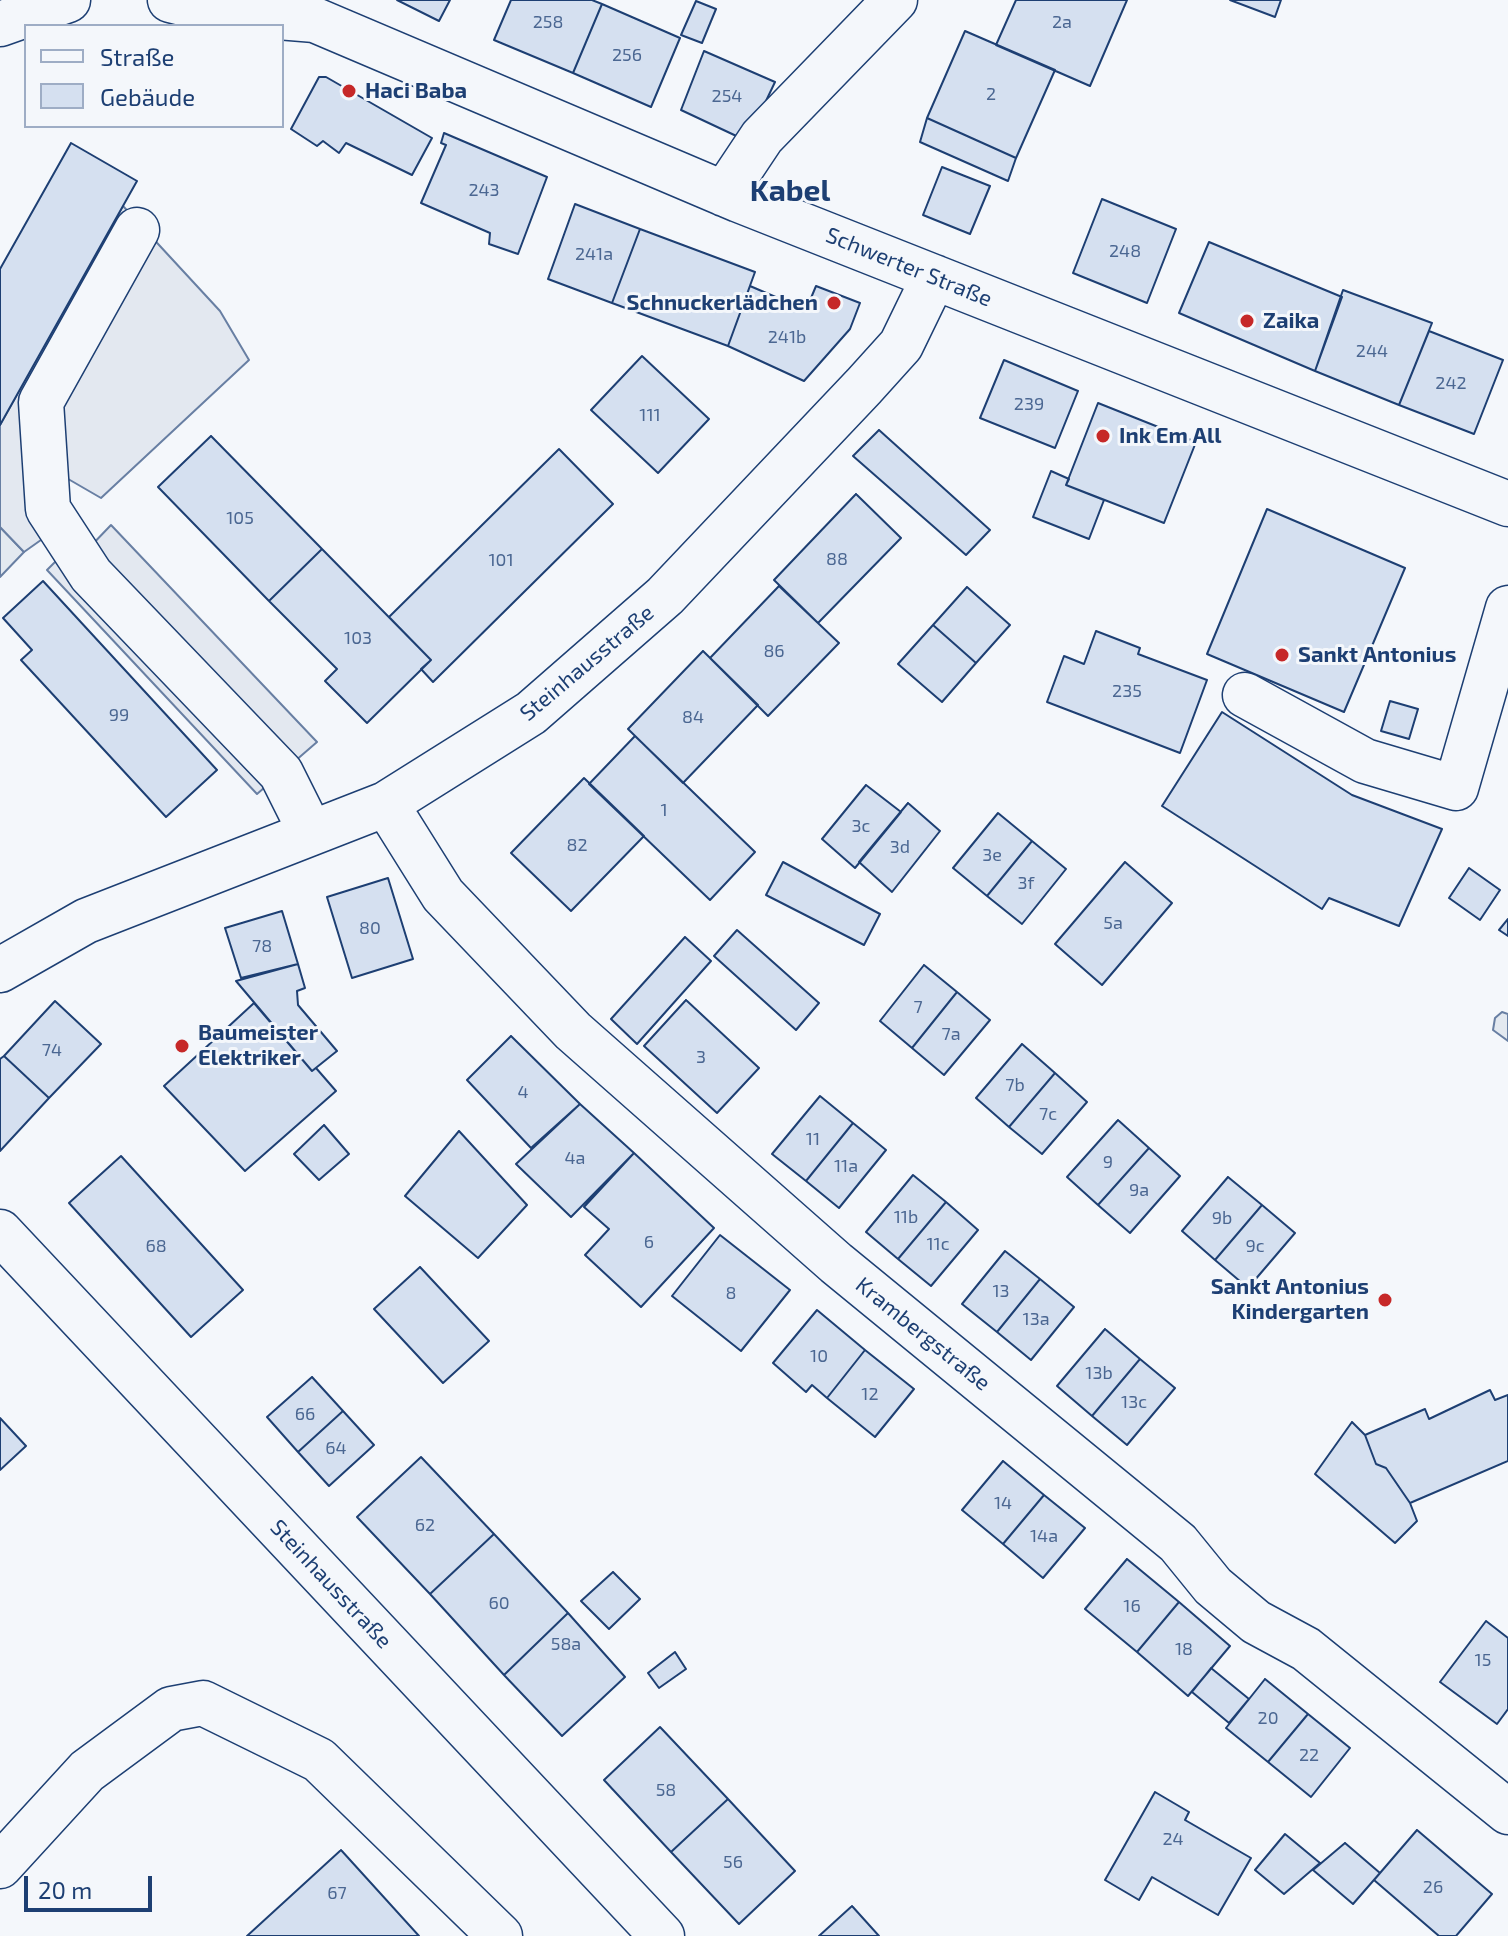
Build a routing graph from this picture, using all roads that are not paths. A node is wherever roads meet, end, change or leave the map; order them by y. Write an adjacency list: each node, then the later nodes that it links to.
1 (68, 0): 5 (street)
2 (170, 0): 4 (street, Schwerter Straße)
3 (895, 0): 6 (street)
4 (306, 10): 6 (street, Schwerter Straße)
5 (0, 24)
6 (724, 194): 8 (street, Schwerter Straße)
7 (137, 230): 13 (street)
8 (934, 277): 9 (street, Schwerter Straße); 12 (street, Steinhausstraße)
9 (1508, 504)
10 (1508, 608): 11 (street)
11 (1245, 695)
12 (386, 804): 13 (street, Steinhausstraße); 16 (street, Krambergstraße)
13 (311, 833): 14 (street, Steinhausstraße)
14 (0, 970)
15 (0, 1232): 19 (street, Steinhausstraße)
16 (1508, 1812)
17 (0, 1866): 18 (street)
18 (500, 1936)
19 (662, 1936)

